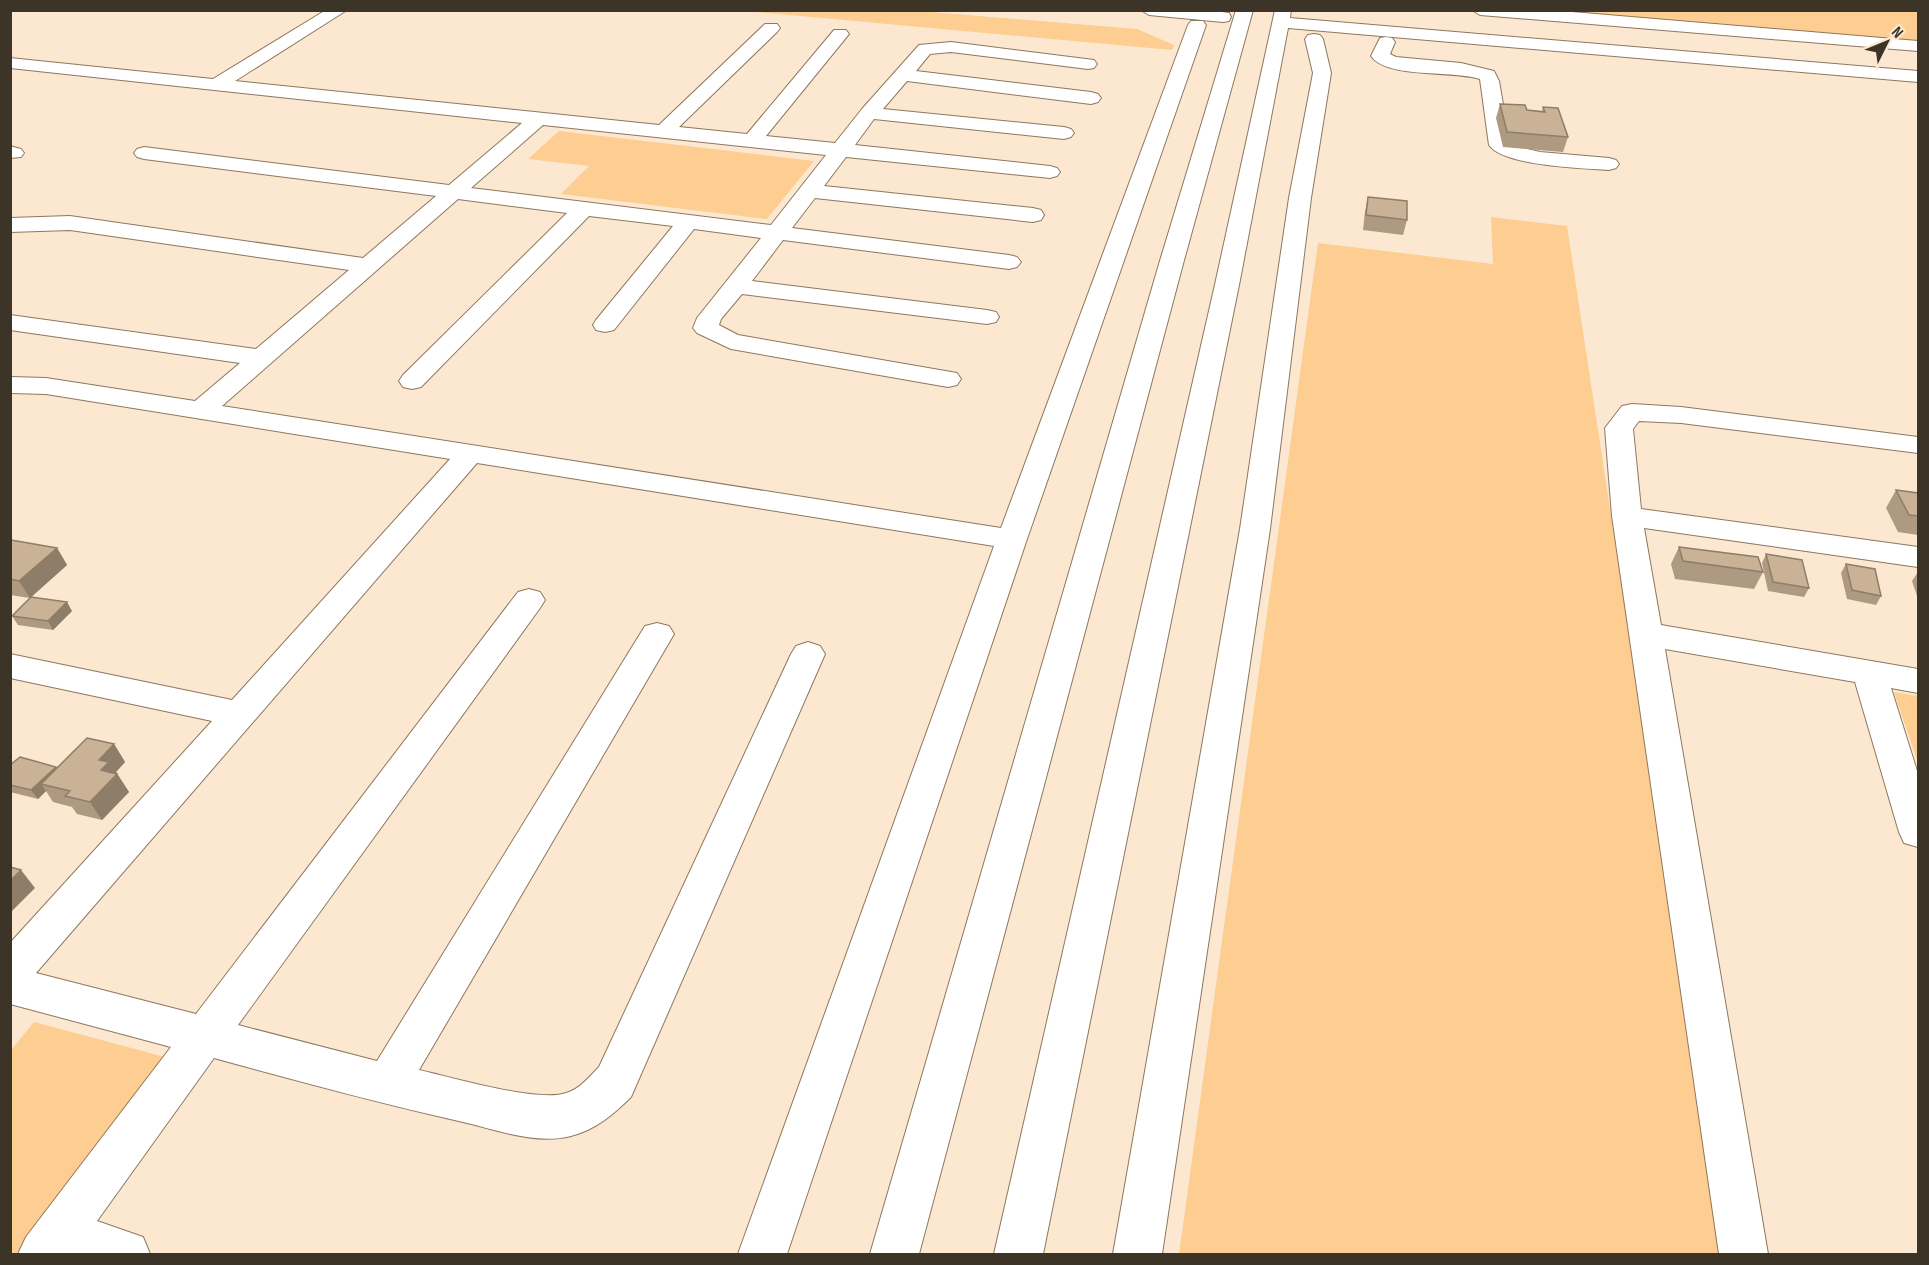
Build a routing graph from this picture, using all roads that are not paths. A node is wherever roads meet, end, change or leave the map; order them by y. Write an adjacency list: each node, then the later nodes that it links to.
1 (339, 10): 22 (street)
2 (1139, 10): 7 (street)
3 (1149, 10): 7 (street)
4 (1480, 10): 11 (street)
5 (1286, 14): 7 (street); 9 (street); 13 (street); 14 (street)
6 (771, 28): 28 (street)
7 (1225, 30): 56 (street); 74 (street)
8 (840, 34): 30 (street)
9 (1383, 36): 10 (street); 12 (street); 18 (street); 33 (street)
10 (1314, 39): 13 (street); 27 (street)
11 (1918, 46)
12 (1659, 55): 16 (street); 18 (street)
13 (1274, 56): 27 (street)
14 (1918, 62)
15 (10, 63): 22 (street)
16 (1756, 63): 20 (street); 21 (street)
17 (1088, 64): 19 (street)
18 (1699, 73): 20 (street)
19 (905, 75): 24 (street); 25 (street)
20 (1742, 77): 23 (street)
21 (1918, 77)
22 (214, 86): 26 (street)
23 (1918, 92)
24 (1090, 98)
25 (869, 113): 29 (street); 31 (street)
26 (537, 120): 28 (street); 36 (street)
27 (1285, 132): 75 (street); 76 (street)
28 (662, 133): 30 (street)
29 (1064, 133)
30 (751, 142): 31 (street)
31 (841, 151): 34 (street); 35 (street)
32 (144, 153): 36 (street)
33 (1609, 164)
34 (1050, 172)
35 (810, 191): 38 (street); 41 (street)
36 (454, 192): 37 (street); 43 (street)
37 (584, 208): 39 (street); 50 (street)
38 (1033, 215)
39 (688, 222): 41 (street); 47 (street)
40 (10, 225): 43 (street)
41 (778, 233): 42 (street); 44 (street)
42 (1009, 262)
43 (368, 266): 48 (street)
44 (736, 286): 45 (street); 49 (street)
45 (987, 317)
46 (10, 322): 48 (street)
47 (605, 325)
48 (261, 358): 52 (street)
49 (948, 379)
50 (412, 381)
51 (10, 385): 52 (street)
52 (201, 410): 54 (street)
53 (1918, 446): 55 (street)
54 (471, 453): 56 (street); 65 (street)
55 (1627, 516): 57 (street); 60 (street)
56 (1012, 539): 73 (street)
57 (1918, 557)
58 (529, 600): 69 (street)
59 (657, 634): 70 (street)
60 (1646, 634): 63 (street); 77 (street)
61 (808, 654): 70 (street)
62 (10, 666): 65 (street)
63 (1869, 673): 64 (street); 66 (street)
64 (1918, 681)
65 (240, 714): 67 (street)
66 (1918, 832)
67 (10, 973)
68 (10, 985): 69 (street)
69 (206, 1036): 70 (street); 71 (street)
70 (387, 1084)
71 (51, 1245): 72 (street)
72 (126, 1254)
73 (763, 1254)
74 (894, 1254)
75 (1018, 1254)
76 (1137, 1254)
77 (1744, 1254)

